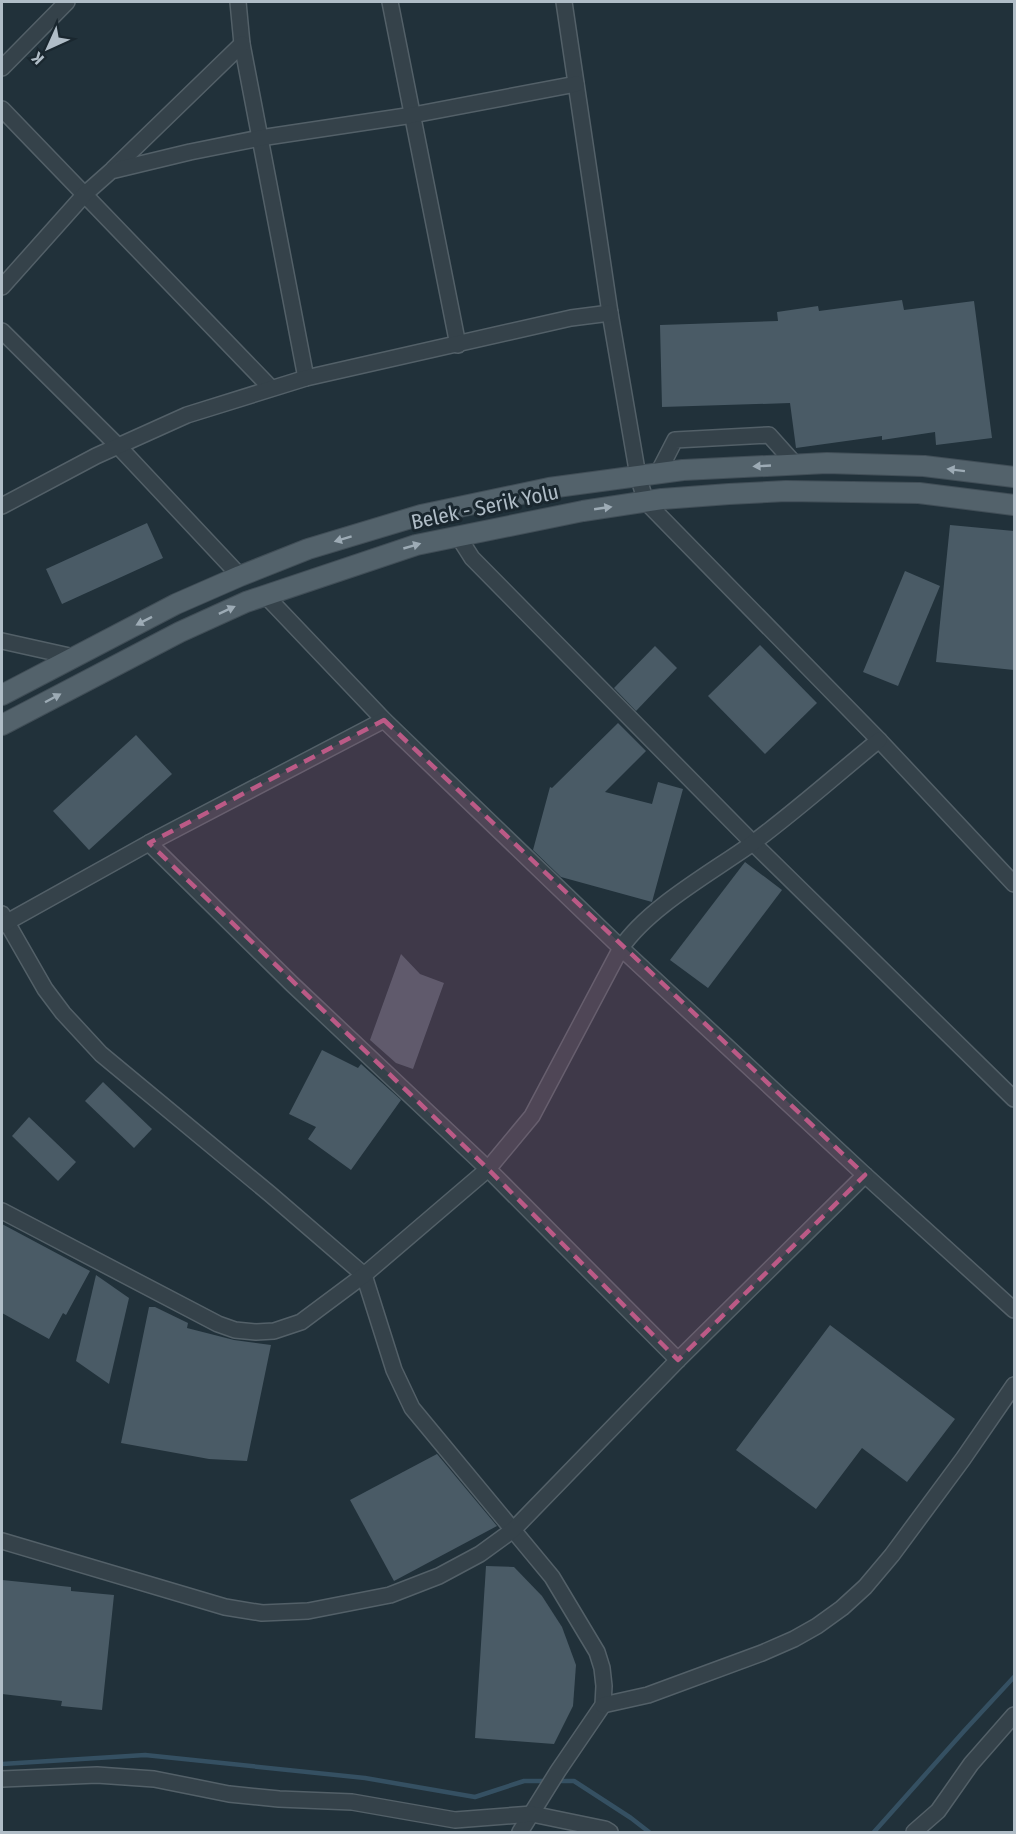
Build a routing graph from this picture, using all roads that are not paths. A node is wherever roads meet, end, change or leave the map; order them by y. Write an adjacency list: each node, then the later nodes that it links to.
1 (67, 2): 6 (street)
2 (238, 2): 5 (street)
3 (390, 2): 9 (street)
4 (564, 2): 7 (street)
5 (242, 44): 10 (street); 11 (street)
6 (2, 68)
7 (576, 84): 9 (street); 14 (street)
8 (2, 109): 12 (street)
9 (413, 116): 10 (street); 16 (street)
10 (260, 138): 11 (street); 17 (street)
11 (111, 171): 12 (street)
12 (85, 194): 13 (street); 18 (street)
13 (2, 287)
14 (610, 313): 16 (street); 22 (street)
15 (4, 339): 19 (street)
16 (458, 345): 17 (street)
17 (306, 378): 18 (street)
18 (271, 388): 19 (street)
19 (119, 447): 26 (street); 28 (street)
20 (795, 464): 21 (main road, Belek - Serik Yolu, one-way to 21); 21 (street); 23 (main road, Belek - Serik Yolu, one-way to 20)
21 (658, 473): 22 (main road, Belek - Serik Yolu)
22 (638, 476): 24 (street); 28 (main road, Belek - Serik Yolu, one-way to 28)
23 (1014, 477)
24 (646, 502): 25 (main road, Belek - Serik Yolu); 27 (main road, Belek - Serik Yolu, one-way to 24); 35 (street)
25 (1014, 505)
26 (2, 506)
27 (458, 536): 29 (main road, Belek - Serik Yolu, one-way to 27); 37 (street)
28 (240, 576): 31 (main road, Belek - Serik Yolu, one-way to 31)
29 (266, 596): 33 (street); 34 (main road, Belek - Serik Yolu, one-way to 29)
30 (2, 641): 31 (street)
31 (74, 657): 32 (main road, Belek - Serik Yolu)
32 (2, 695)
33 (384, 720): 36 (street); 40 (street)
34 (2, 725)
35 (879, 740): 37 (street); 38 (street)
36 (149, 843): 39 (street); 42 (street)
37 (753, 843): 40 (street); 41 (street)
38 (1014, 884)
39 (3, 920): 45 (street)
40 (621, 948): 42 (street); 43 (street)
41 (1014, 1099)
42 (488, 1168): 45 (street); 47 (street)
43 (865, 1175): 46 (street); 47 (street)
44 (2, 1211): 45 (street)
45 (364, 1275): 49 (street)
46 (1014, 1310)
47 (678, 1360): 49 (street)
48 (1014, 1385): 51 (street)
49 (513, 1530): 50 (street); 51 (street)
50 (2, 1541)
51 (603, 1705): 54 (street)
52 (1014, 1715): 57 (street)
53 (2, 1779): 54 (street)
54 (532, 1814): 55 (street); 56 (street)
55 (520, 1833)
56 (610, 1833)
57 (914, 1833)

